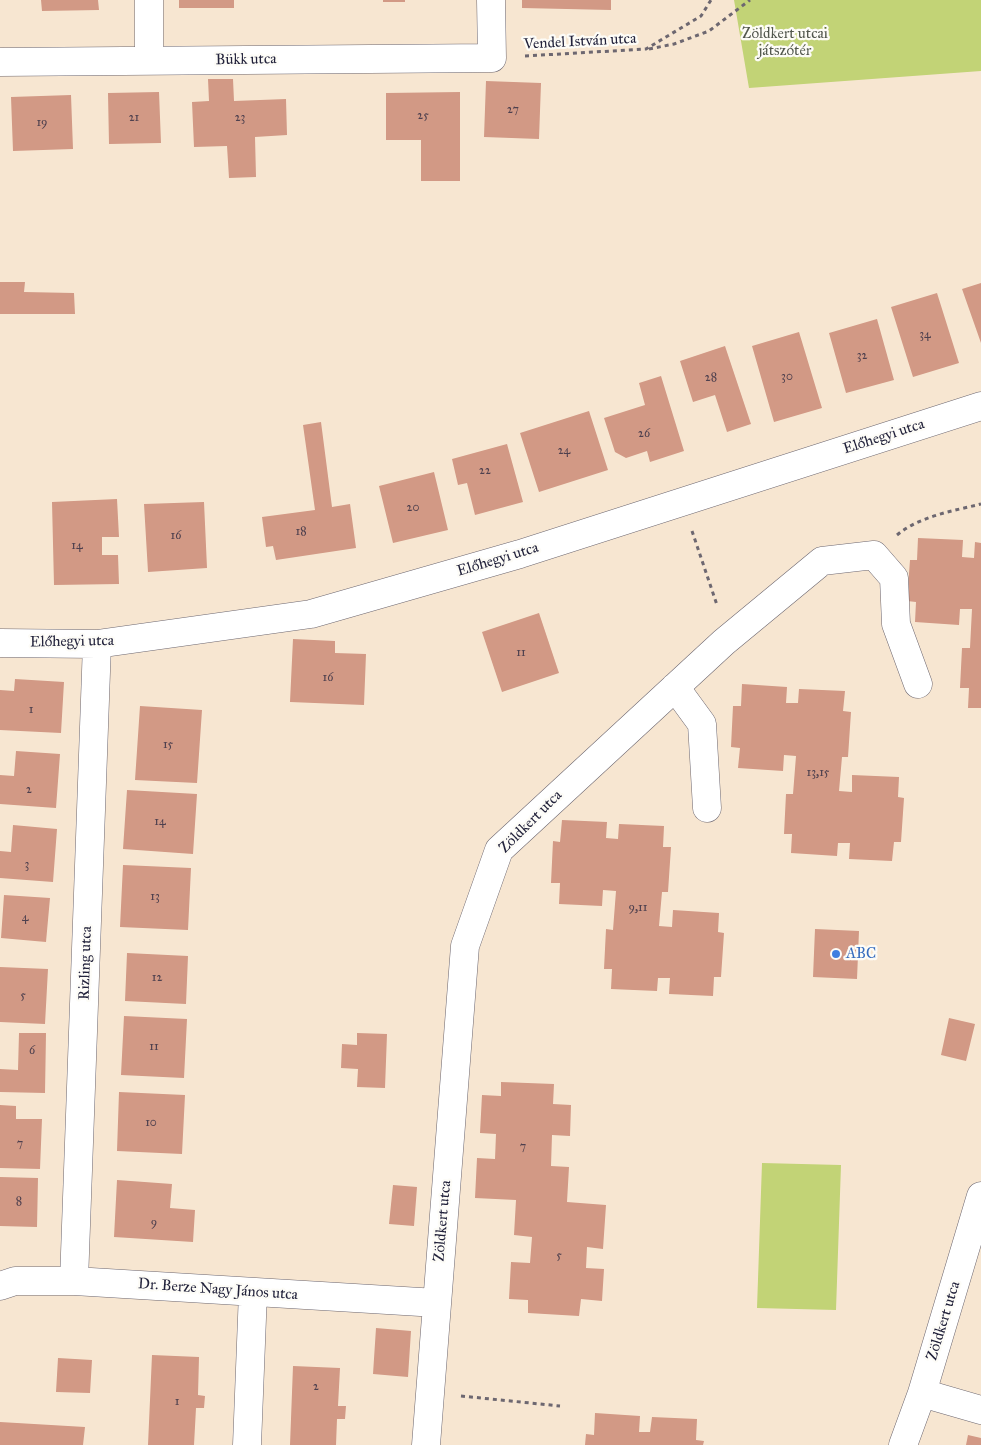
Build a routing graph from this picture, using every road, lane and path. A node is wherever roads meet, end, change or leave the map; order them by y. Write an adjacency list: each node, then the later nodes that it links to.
1 (149, 0): 7 (street)
2 (491, 0): 6 (street)
3 (711, 0): 5 (path, Vendel István utca)
4 (750, 0): 5 (path)
5 (646, 49): 6 (path, Vendel István utca)
6 (492, 58): 7 (street, Bükk utca)
7 (149, 61): 8 (street, Bükk utca)
8 (0, 62)
9 (981, 406): 10 (street, Előhegyi utca)
10 (682, 502): 13 (path); 15 (street, Előhegyi utca)
11 (981, 504): 12 (path)
12 (874, 555): 13 (street, Zöldkert utca); 16 (street)
13 (728, 638): 17 (street, Zöldkert utca)
14 (0, 643): 15 (street, Előhegyi utca)
15 (97, 644): 20 (street, Rizling utca)
16 (918, 684)
17 (675, 687): 18 (street); 23 (street, Zöldkert utca)
18 (707, 808)
19 (981, 1196): 24 (street, Zöldkert utca)
20 (74, 1281): 21 (street, Dr. Berze Nagy János utca); 22 (street, Dr. Berze Nagy János utca)
21 (0, 1286)
22 (253, 1292): 23 (street, Dr. Berze Nagy János utca); 28 (street)
23 (437, 1303): 29 (street, Zöldkert utca)
24 (922, 1393): 27 (street); 30 (street, Zöldkert utca)
25 (470, 1397): 26 (path)
26 (560, 1406)
27 (981, 1410)
28 (247, 1445)
29 (426, 1445)
30 (903, 1445)

